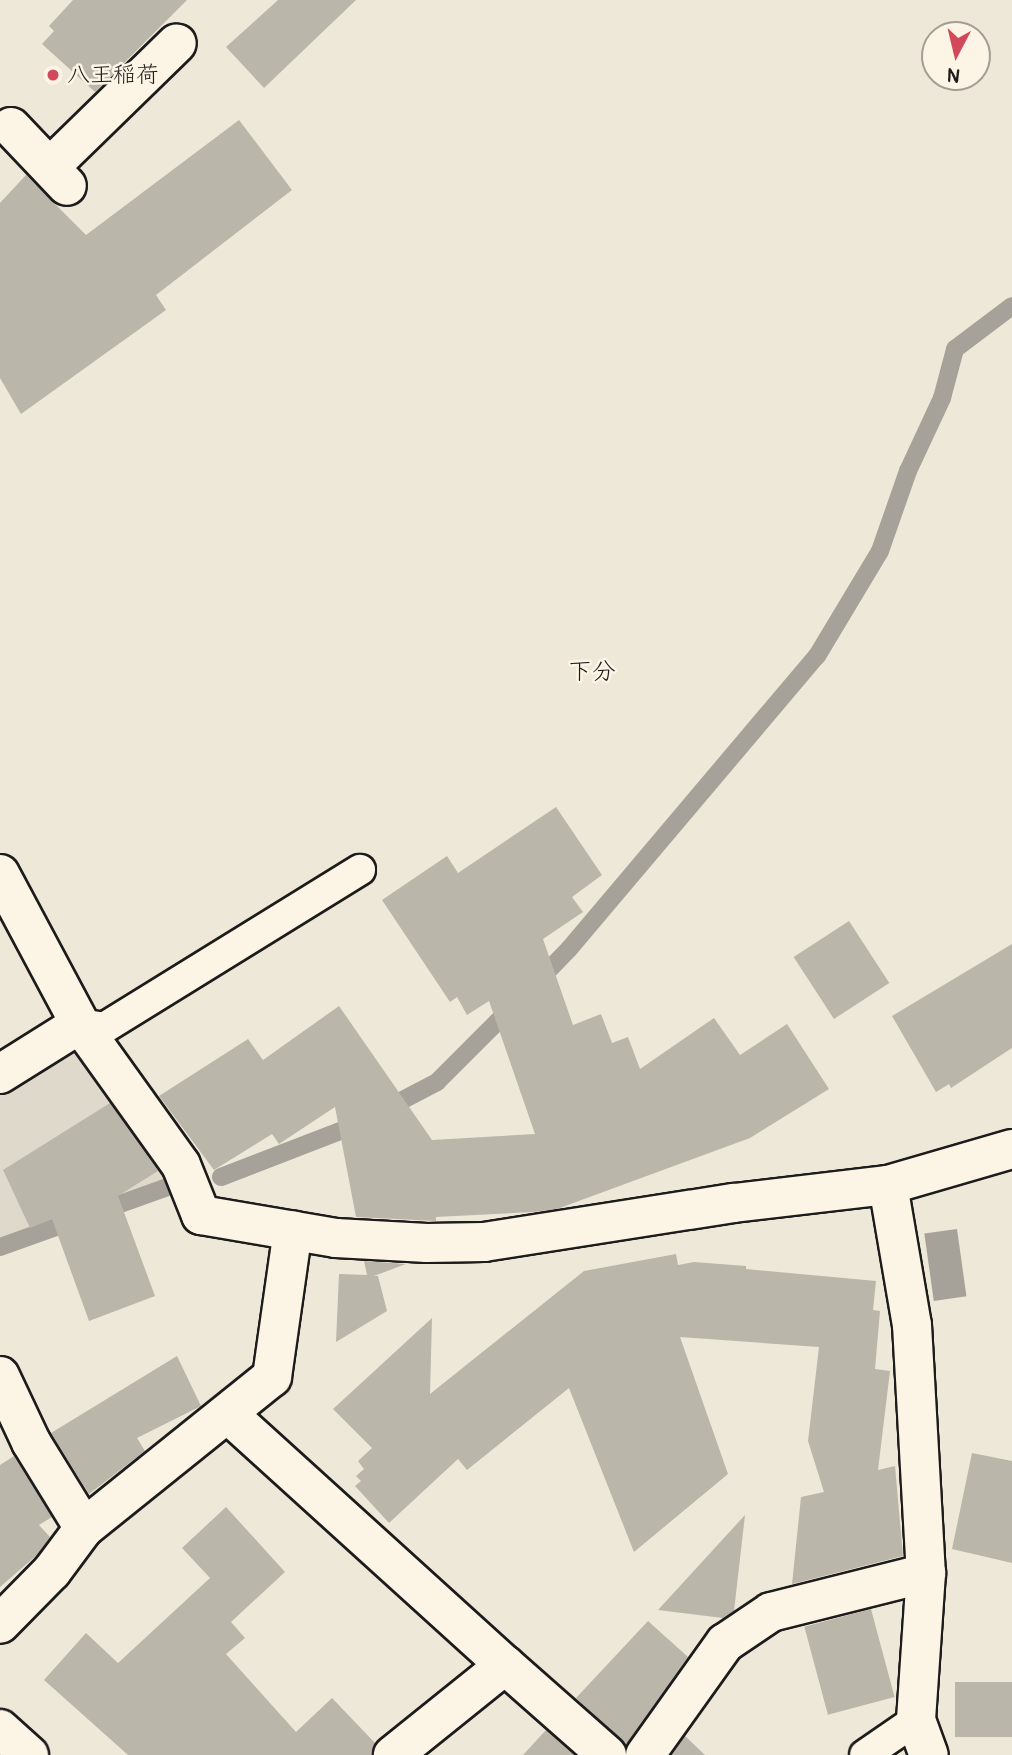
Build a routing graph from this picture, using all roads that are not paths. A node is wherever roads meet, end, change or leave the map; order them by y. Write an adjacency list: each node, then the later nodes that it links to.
1 (177, 43): 2 (street)
2 (4, 127)
3 (360, 870): 5 (lane)
4 (0, 874): 5 (street)
5 (80, 1024): 6 (street); 9 (street)
6 (0, 1074)
7 (1012, 1149): 8 (street)
8 (888, 1185): 9 (street); 13 (street)
9 (293, 1230): 11 (street)
10 (0, 1376): 12 (street)
11 (228, 1414): 12 (street); 15 (street)
12 (84, 1528): 14 (street)
13 (926, 1573): 17 (street); 21 (street)
14 (0, 1624)
15 (505, 1665): 19 (street); 20 (street)
16 (0, 1729): 18 (street)
17 (922, 1738): 22 (lane)
18 (29, 1755)
19 (393, 1755)
20 (607, 1755)
21 (645, 1755)
22 (865, 1755)

